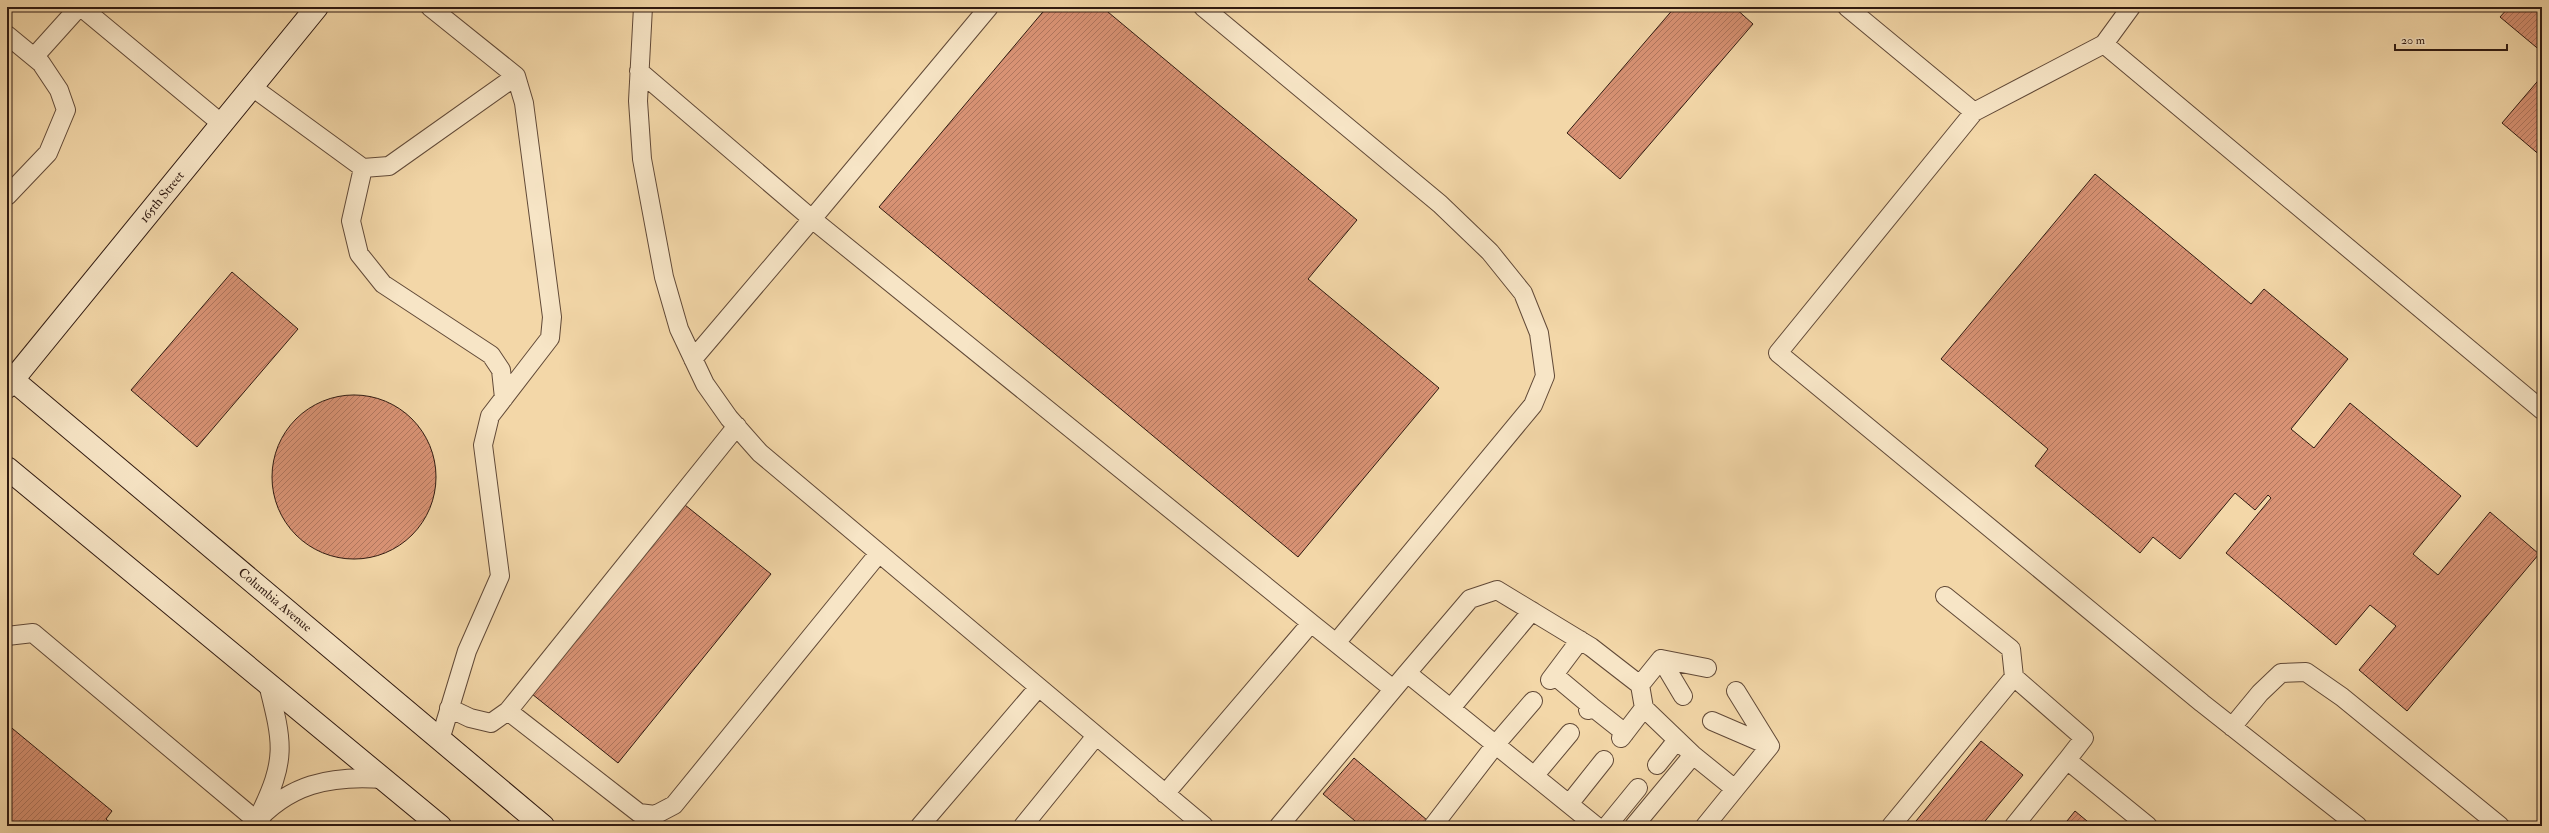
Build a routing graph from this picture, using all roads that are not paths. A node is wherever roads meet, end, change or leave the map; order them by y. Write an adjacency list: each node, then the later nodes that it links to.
1 (317, 7): 14 (street, 165th Street)
2 (430, 7): 13 (lane)
3 (643, 7): 12 (lane)
4 (989, 7): 19 (lane)
5 (1203, 7): 32 (lane)
6 (1847, 7): 15 (lane)
7 (2131, 7): 10 (lane)
8 (86, 9): 11 (lane); 16 (lane)
9 (7, 35): 11 (lane)
10 (2104, 44): 15 (lane); 23 (lane)
11 (34, 57): 18 (lane)
12 (639, 71): 19 (lane); 20 (lane)
13 (516, 76): 17 (lane); 22 (lane)
14 (252, 87): 16 (street, 165th Street); 17 (lane)
15 (1974, 112): 49 (lane)
16 (222, 124): 21 (street, 165th Street)
17 (363, 168): 22 (lane)
18 (7, 196)
19 (812, 219): 20 (lane); 29 (lane)
20 (693, 359): 24 (lane)
21 (9, 380): 52 (street, Columbia Avenue)
22 (504, 398): 44 (lane)
23 (2542, 410)
24 (737, 426): 26 (lane); 47 (lane)
25 (7, 468): 37 (street)
26 (879, 553): 39 (lane); 47 (lane)
27 (1945, 596): 36 (lane)
28 (1532, 611): 31 (lane); 35 (lane); 45 (lane)
29 (1312, 623): 32 (lane); 64 (lane)
30 (7, 636): 66 (lane)
31 (1580, 640): 38 (lane); 46 (lane)
32 (1336, 643): 40 (lane)
33 (1661, 659): 34 (lane); 38 (lane); 42 (lane)
34 (1707, 668)
35 (1407, 673): 40 (lane); 45 (lane)
36 (2014, 677): 58 (lane); 78 (lane)
37 (268, 684): 61 (street); 66 (lane)
38 (1640, 685): 46 (lane)
39 (1038, 688): 51 (lane); 69 (lane)
40 (1393, 689): 72 (lane)
41 (1736, 691): 55 (lane)
42 (1683, 696)
43 (1533, 701): 54 (lane)
44 (450, 708): 47 (lane); 52 (lane)
45 (1451, 708): 54 (lane)
46 (1644, 708): 53 (lane)
47 (508, 711)
48 (1712, 721): 55 (lane)
49 (2232, 726): 81 (lane); 82 (lane)
50 (1570, 733): 60 (lane)
51 (1096, 736): 64 (lane); 70 (lane)
52 (440, 740): 68 (street, Columbia Avenue)
53 (1677, 740): 56 (lane); 59 (lane)
54 (1496, 744): 60 (lane); 73 (lane)
55 (1770, 746): 63 (lane)
56 (1692, 755): 63 (lane); 76 (lane)
57 (1604, 760): 65 (lane)
58 (2067, 760): 79 (lane); 80 (lane)
59 (1657, 765)
60 (1535, 775): 65 (lane)
61 (383, 779): 66 (lane); 67 (street)
62 (1638, 788): 75 (lane)
63 (1735, 789): 77 (lane)
64 (1165, 794): 71 (lane)
65 (1569, 804): 74 (lane)
66 (257, 824)
67 (440, 826)
68 (542, 826)
69 (920, 826)
70 (1023, 826)
71 (1204, 826)
72 (1279, 826)
73 (1433, 826)
74 (1596, 826)
75 (1607, 826)
76 (1634, 826)
77 (1704, 826)
78 (1891, 826)
79 (2014, 826)
80 (2148, 826)
81 (2358, 826)
82 (2500, 826)

